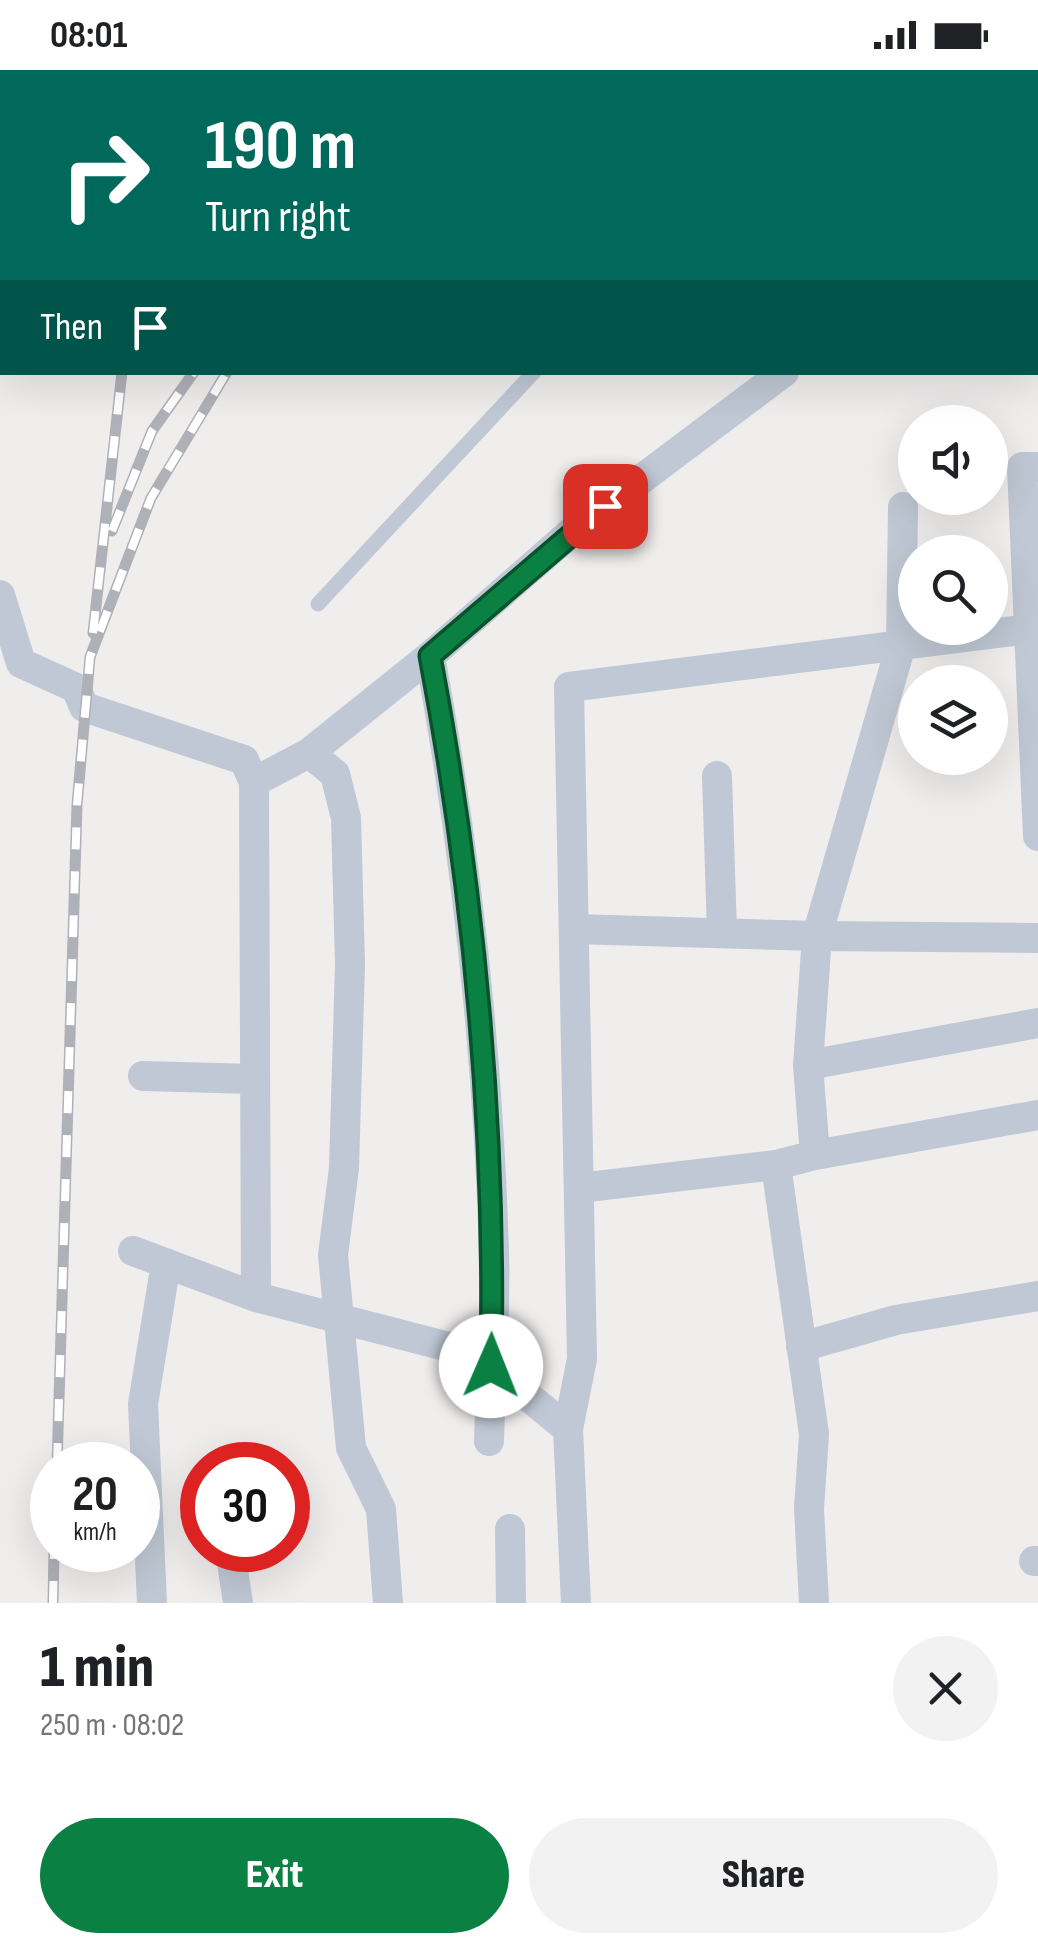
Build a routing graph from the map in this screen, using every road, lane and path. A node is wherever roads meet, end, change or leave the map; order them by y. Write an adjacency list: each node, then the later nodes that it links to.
1 (531, 375): 6 (lane)
2 (780, 375): 9 (street)
3 (1038, 467): 7 (street)
4 (903, 515): 8 (street)
5 (0, 594): 13 (street)
6 (318, 604)
7 (1029, 630): 8 (street); 10 (street)
8 (901, 646): 15 (street); 17 (street)
9 (430, 656): 11 (street); 33 (street)
10 (1035, 702): 14 (street)
11 (309, 754): 13 (street); 31 (street)
12 (717, 776): 16 (street)
13 (254, 782): 22 (street)
14 (1038, 836)
15 (574, 929): 16 (street); 26 (street)
16 (722, 933): 17 (street)
17 (817, 936): 18 (street); 20 (street)
18 (1038, 938)
19 (1038, 1023): 20 (street)
20 (808, 1065): 24 (street)
21 (142, 1076): 22 (street)
22 (255, 1079): 30 (street)
23 (1038, 1115): 24 (street)
24 (815, 1154): 25 (street)
25 (776, 1165): 26 (street); 32 (street)
26 (578, 1188): 34 (street)
27 (134, 1251): 28 (street)
28 (166, 1263): 30 (street); 38 (street)
29 (1038, 1296): 32 (street)
30 (256, 1297): 31 (street)
31 (338, 1318): 33 (street); 40 (street)
32 (801, 1347): 43 (street)
33 (491, 1366): 34 (street); 35 (street)
34 (568, 1429): 42 (street)
35 (489, 1440)
36 (510, 1529): 41 (street)
37 (233, 1572): 39 (street)
38 (152, 1603)
39 (238, 1603)
40 (388, 1603)
41 (511, 1603)
42 (576, 1603)
43 (814, 1603)

